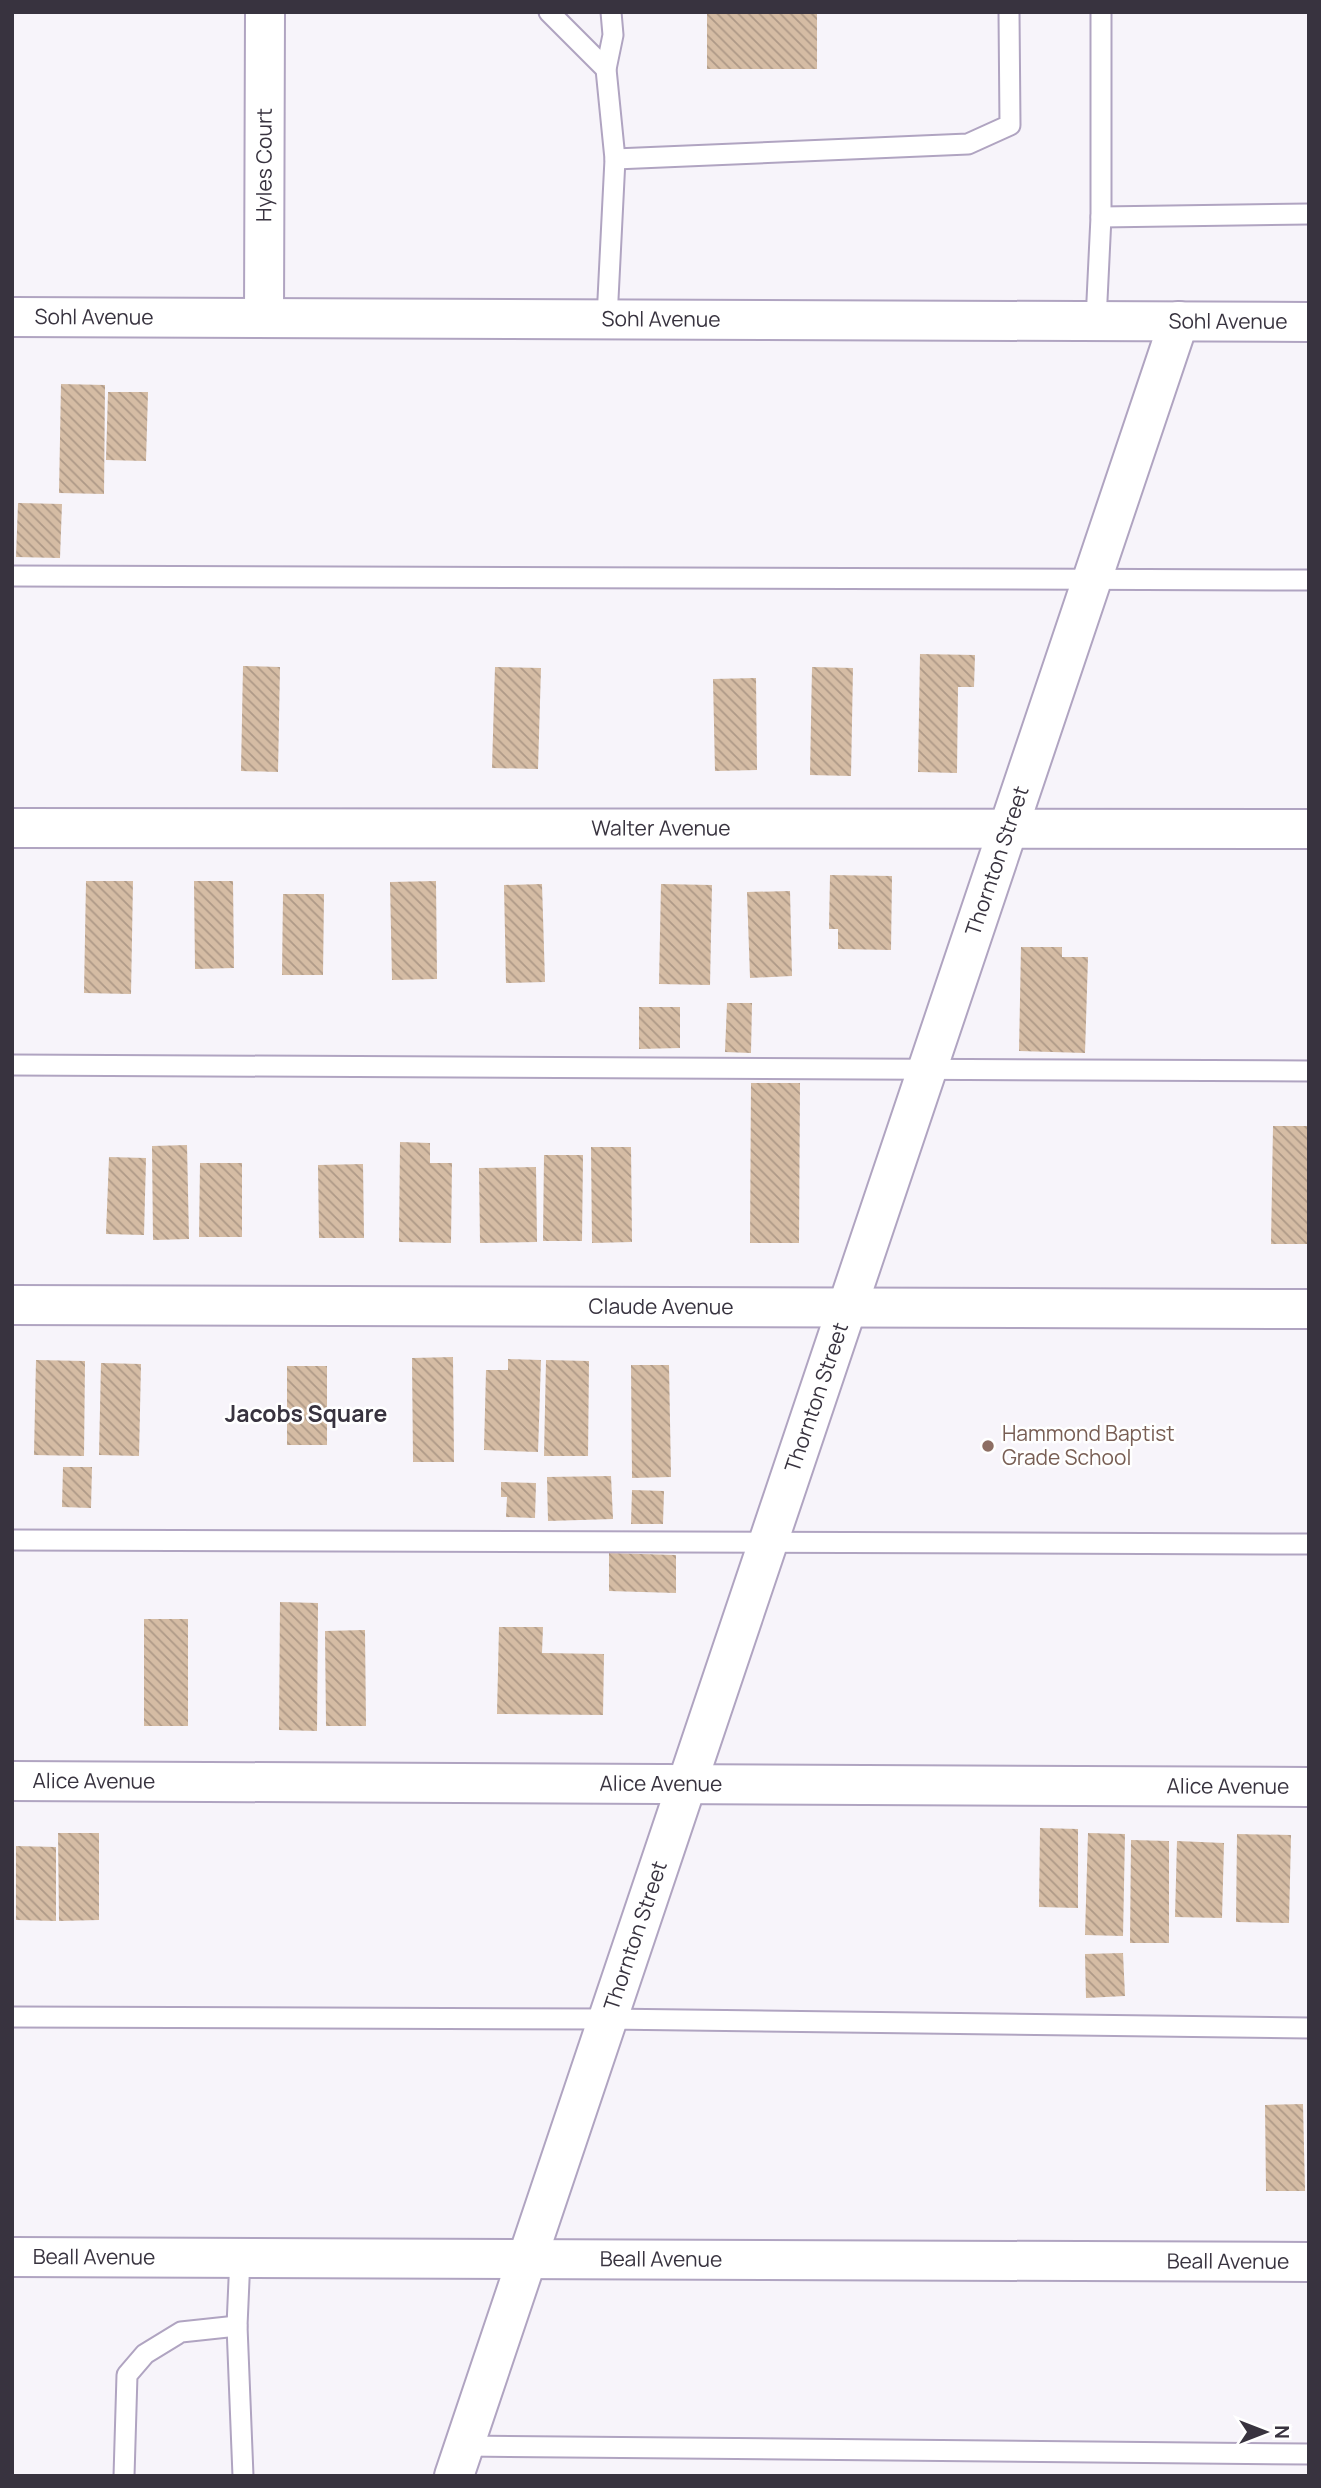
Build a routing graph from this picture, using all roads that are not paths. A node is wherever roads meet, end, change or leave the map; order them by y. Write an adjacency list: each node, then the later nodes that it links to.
1 (265, 12): 11 (street, Hyles Court)
2 (549, 12): 6 (lane)
3 (611, 12): 6 (lane)
4 (1009, 12): 7 (lane)
5 (1101, 12): 9 (lane)
6 (606, 69): 7 (lane)
7 (615, 159): 12 (lane)
8 (1309, 214): 9 (lane)
9 (1101, 217): 13 (lane)
10 (12, 317): 11 (street, Sohl Avenue)
11 (264, 317): 12 (street, Sohl Avenue)
12 (607, 319): 13 (street, Sohl Avenue)
13 (1096, 321): 14 (street, Sohl Avenue)
14 (1179, 321): 15 (street, Sohl Avenue); 17 (street, Thornton Street)
15 (1309, 321)
16 (12, 576): 17 (lane)
17 (1091, 579): 18 (lane); 20 (street, Thornton Street)
18 (1309, 580)
19 (12, 828): 20 (street, Walter Avenue)
20 (1006, 828): 21 (street, Walter Avenue); 23 (street, Thornton Street)
21 (1309, 829)
22 (12, 1065): 23 (lane)
23 (926, 1068): 24 (lane); 26 (street, Thornton Street)
24 (1309, 1071)
25 (12, 1306): 26 (street, Claude Avenue)
26 (846, 1308): 27 (street, Claude Avenue); 29 (street, Thornton Street)
27 (1309, 1309)
28 (12, 1540): 29 (lane)
29 (766, 1543): 30 (lane); 32 (street, Thornton Street)
30 (1309, 1544)
31 (12, 1781): 32 (street, Alice Avenue)
32 (685, 1783): 33 (street, Alice Avenue); 35 (street, Thornton Street)
33 (1309, 1787)
34 (12, 2017): 35 (lane)
35 (607, 2019): 36 (lane); 39 (street, Thornton Street)
36 (1309, 2028)
37 (12, 2257): 38 (street, Beall Avenue)
38 (240, 2257): 39 (street, Beall Avenue); 41 (lane)
39 (528, 2258): 40 (street, Beall Avenue); 43 (street, Thornton Street)
40 (1309, 2262)
41 (237, 2326): 44 (lane); 45 (lane)
42 (1309, 2454): 43 (lane)
43 (459, 2461)
44 (124, 2476)
45 (243, 2476)

